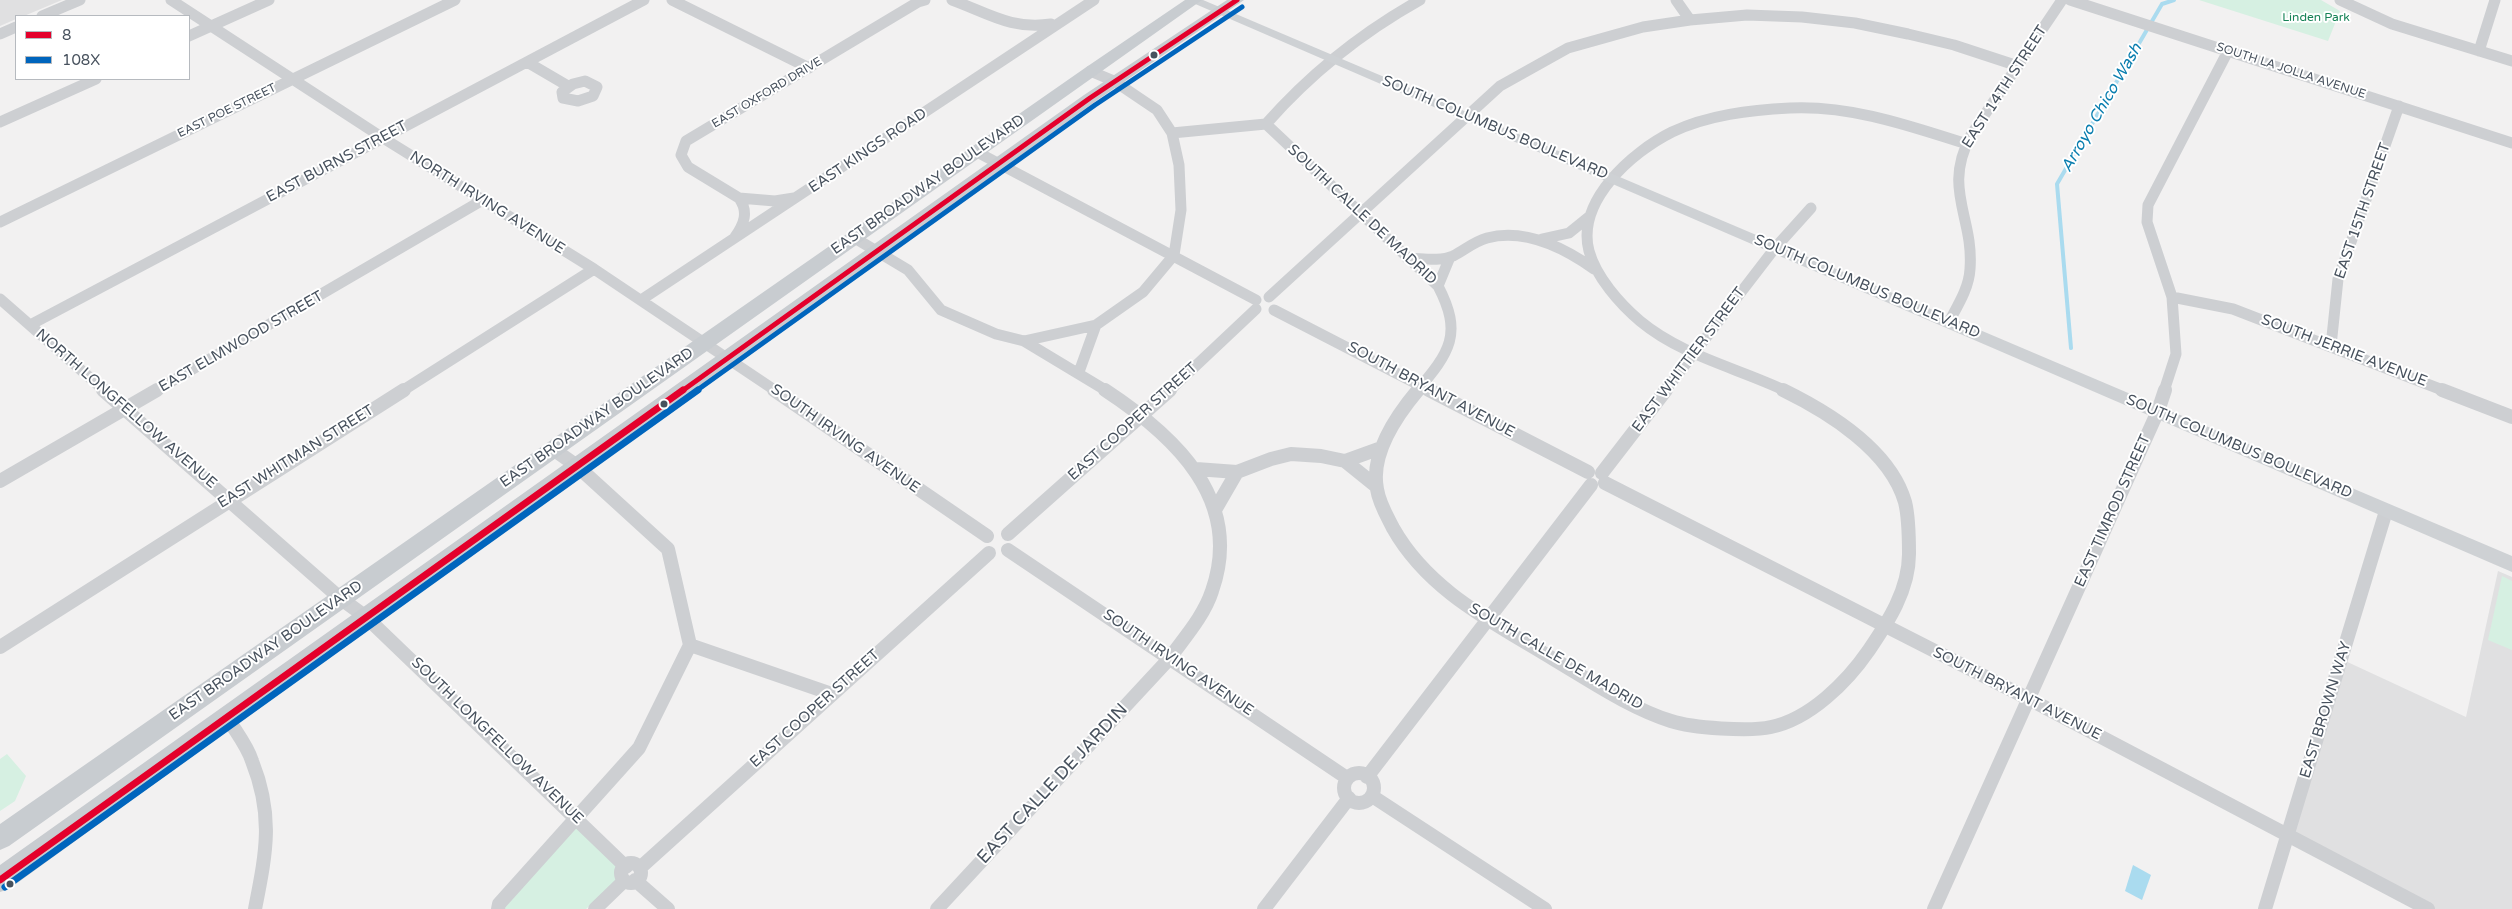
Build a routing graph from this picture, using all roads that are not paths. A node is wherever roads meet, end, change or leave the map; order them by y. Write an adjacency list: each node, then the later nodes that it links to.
1 (80, 0): 19 (street)
2 (171, 0): 22 (street, NORTH IRVING AVENUE)
3 (269, 0): 22 (street)
4 (455, 0): 36 (street, EAST POE STREET)
5 (644, 0): 32 (street, EAST BURNS STREET)
6 (672, 0): 34 (street)
7 (925, 0): 34 (street, EAST OXFORD DRIVE)
8 (952, 0): 24 (street)
9 (1094, 0): 21 (street, EAST KINGS ROAD)
10 (1194, 0): 18 (street, SOUTH COLUMBUS BOULEVARD); 35 (main road, EAST BROADWAY BOULEVARD)
11 (1237, 0): 18 (main road, EAST BROADWAY BOULEVARD)
12 (1420, 0): 30 (street)
13 (1676, 0): 20 (street)
14 (2062, 0): 33 (street, EAST 14TH STREET)
15 (2070, 0): 28 (street, SOUTH LA JOLLA AVENUE)
16 (2341, 0): 29 (street)
17 (2494, 0): 29 (street)
18 (1221, 12): 30 (street, SOUTH COLUMBUS BOULEVARD); 38 (main road, EAST BROADWAY BOULEVARD)
19 (44, 15)
20 (1690, 20): 33 (street); 41 (street)
21 (1060, 22): 24 (street); 27 (street, EAST KINGS ROAD)
22 (211, 26): 26 (street); 36 (street, NORTH IRVING AVENUE)
23 (15, 27): 25 (street)
24 (1013, 31): 27 (street)
25 (0, 34)
26 (190, 36)
27 (1015, 51): 51 (street, EAST KINGS ROAD)
28 (2228, 51): 40 (street, SOUTH LA JOLLA AVENUE); 70 (street, EAST TIMROD STREET)
29 (2479, 51): 31 (street)
30 (1332, 59): 41 (street, SOUTH COLUMBUS BOULEVARD); 43 (street)
31 (2512, 61)
32 (527, 62): 39 (street); 45 (street, EAST BURNS STREET)
33 (2018, 66): 47 (street, EAST 14TH STREET)
34 (809, 68): 52 (street, EAST OXFORD DRIVE)
35 (1090, 71): 38 (street); 48 (main road, EAST BROADWAY BOULEVARD)
36 (292, 79): 45 (street, NORTH IRVING AVENUE); 57 (street, EAST POE STREET)
37 (94, 80): 42 (street)
38 (1114, 81): 44 (street); 49 (main road, EAST BROADWAY BOULEVARD)
39 (568, 86)
40 (2399, 106): 46 (street, SOUTH LA JOLLA AVENUE); 80 (street, EAST 15TH STREET)
41 (1466, 116): 50 (street, SOUTH COLUMBUS BOULEVARD); 56 (street)
42 (0, 122)
43 (1266, 124): 44 (street); 56 (street, SOUTH CALLE DE MADRID)
44 (1172, 133): 63 (street)
45 (383, 138): 53 (street, NORTH IRVING AVENUE); 76 (street, EAST BURNS STREET)
46 (2512, 143)
47 (1967, 144): 50 (street); 75 (street, EAST 14TH STREET)
48 (975, 151): 49 (street); 58 (main road, EAST BROADWAY BOULEVARD)
49 (998, 164): 62 (main road, EAST BROADWAY BOULEVARD); 63 (street)
50 (1612, 178): 55 (street); 61 (street, SOUTH COLUMBUS BOULEVARD)
51 (799, 197): 52 (street, EAST OXFORD DRIVE); 60 (street, EAST KINGS ROAD)
52 (739, 198): 60 (street)
53 (481, 201): 66 (street, NORTH IRVING AVENUE); 85 (street, EAST ELMWOOD STREET)
54 (1811, 208): 61 (street, EAST WHITTIER STREET)
55 (1592, 214): 59 (street); 67 (street)
56 (1360, 215): 65 (street, SOUTH CALLE DE MADRID); 69 (street)
57 (0, 222)
58 (853, 238): 62 (street); 79 (main road, EAST BROADWAY BOULEVARD)
59 (1539, 239): 64 (street); 67 (street)
60 (730, 242): 72 (street, EAST KINGS ROAD)
61 (1775, 248): 75 (street, SOUTH COLUMBUS BOULEVARD); 81 (street, EAST WHITTIER STREET)
62 (876, 251): 78 (street); 82 (main road, EAST BROADWAY BOULEVARD)
63 (1174, 255): 73 (street); 77 (street)
64 (1450, 257): 65 (street); 68 (street)
65 (1407, 258): 68 (street, SOUTH CALLE DE MADRID)
66 (594, 269): 72 (street, NORTH IRVING AVENUE); 98 (street, EAST WHITMAN STREET)
67 (1594, 269): 81 (street, SOUTH CALLE DE MADRID)
68 (1438, 286): 84 (street, SOUTH CALLE DE MADRID)
69 (1270, 297): 73 (street); 74 (street)
70 (2172, 297): 80 (street, SOUTH JERRIE AVENUE); 86 (street, EAST TIMROD STREET)
71 (0, 299): 76 (street, NORTH LONGFELLOW AVENUE)
72 (641, 300): 79 (street, NORTH IRVING AVENUE)
73 (1256, 304): 74 (street); 87 (street, EAST COOPER STREET)
74 (1274, 310): 84 (street, SOUTH BRYANT AVENUE)
75 (1948, 322): 86 (street, SOUTH COLUMBUS BOULEVARD)
76 (30, 325): 85 (street, NORTH LONGFELLOW AVENUE)
77 (1096, 325): 78 (street); 83 (street)
78 (1024, 341): 83 (street, EAST CALLE DE JARDIN)
79 (704, 342): 82 (street, NORTH IRVING AVENUE); 90 (main road, EAST BROADWAY BOULEVARD)
80 (2332, 346): 88 (street, SOUTH JERRIE AVENUE)
81 (1696, 352): 95 (street, EAST WHITTIER STREET); 109 (street, SOUTH CALLE DE MADRID)
82 (728, 358): 92 (main road, EAST BROADWAY BOULEVARD); 102 (street, SOUTH IRVING AVENUE)
83 (1079, 372): 87 (street, EAST CALLE DE JARDIN)
84 (1423, 386): 89 (street, SOUTH CALLE DE MADRID); 95 (street, SOUTH BRYANT AVENUE)
85 (124, 409): 96 (street, EAST ELMWOOD STREET); 98 (street, NORTH LONGFELLOW AVENUE)
86 (2158, 412): 100 (street, SOUTH COLUMBUS BOULEVARD); 114 (street, EAST TIMROD STREET)
87 (1143, 415): 93 (street, EAST CALLE DE JARDIN); 101 (street, EAST COOPER STREET)
88 (2512, 417)
89 (1381, 448): 91 (street); 97 (street, SOUTH CALLE DE MADRID)
90 (553, 449): 92 (street); 106 (main road, EAST BROADWAY BOULEVARD)
91 (1345, 460): 94 (street); 97 (street)
92 (577, 466): 107 (main road, EAST BROADWAY BOULEVARD); 110 (street)
93 (1196, 469): 94 (street); 99 (street, EAST CALLE DE JARDIN)
94 (1237, 472): 99 (street)
95 (1597, 478): 108 (street, EAST WHITTIER STREET); 109 (street, SOUTH BRYANT AVENUE)
96 (0, 481)
97 (1376, 486): 108 (street, SOUTH CALLE DE MADRID)
98 (229, 500): 106 (street, NORTH LONGFELLOW AVENUE); 111 (street, EAST WHITMAN STREET)
99 (1216, 510): 112 (street, EAST CALLE DE JARDIN)
100 (2386, 511): 105 (street, SOUTH COLUMBUS BOULEVARD); 121 (street, EAST BROWN WAY)
101 (1008, 534): 102 (street); 103 (street)
102 (987, 536): 104 (street)
103 (1008, 550): 104 (street); 112 (street, SOUTH IRVING AVENUE)
104 (989, 553): 113 (street, EAST COOPER STREET)
105 (2512, 564)
106 (340, 598): 107 (street, NORTH LONGFELLOW AVENUE); 122 (main road, EAST BROADWAY BOULEVARD)
107 (366, 617): 115 (main road, EAST BROADWAY BOULEVARD); 120 (street, SOUTH LONGFELLOW AVENUE)
108 (1488, 620): 109 (street, SOUTH CALLE DE MADRID); 116 (street, EAST WHITTIER STREET)
109 (1884, 627): 114 (street, SOUTH BRYANT AVENUE)
110 (690, 645): 113 (street); 120 (street)
111 (0, 647)
112 (1169, 659): 117 (street, SOUTH IRVING AVENUE); 129 (street, EAST CALLE DE JARDIN)
113 (832, 694): 123 (street, EAST COOPER STREET)
114 (2029, 699): 121 (street, SOUTH BRYANT AVENUE); 132 (street, EAST TIMROD STREET)
115 (227, 718): 124 (main road, EAST BROADWAY BOULEVARD); 125 (street)
116 (1367, 777): 117 (street); 118 (street)
117 (1347, 778): 119 (street)
118 (1372, 796): 119 (street); 131 (street)
119 (1349, 798): 130 (street)
120 (578, 818): 123 (street, SOUTH LONGFELLOW AVENUE); 126 (street)
121 (2288, 836): 133 (street, EAST BROWN WAY); 134 (street, SOUTH BRYANT AVENUE)
122 (0, 838)
123 (632, 874): 127 (street, EAST COOPER STREET); 128 (street, SOUTH LONGFELLOW AVENUE)
124 (0, 880)
125 (255, 909)
126 (498, 909)
127 (595, 909)
128 (668, 909)
129 (937, 909)
130 (1264, 909)
131 (1545, 909)
132 (1934, 909)
133 (2265, 909)
134 (2428, 909)

